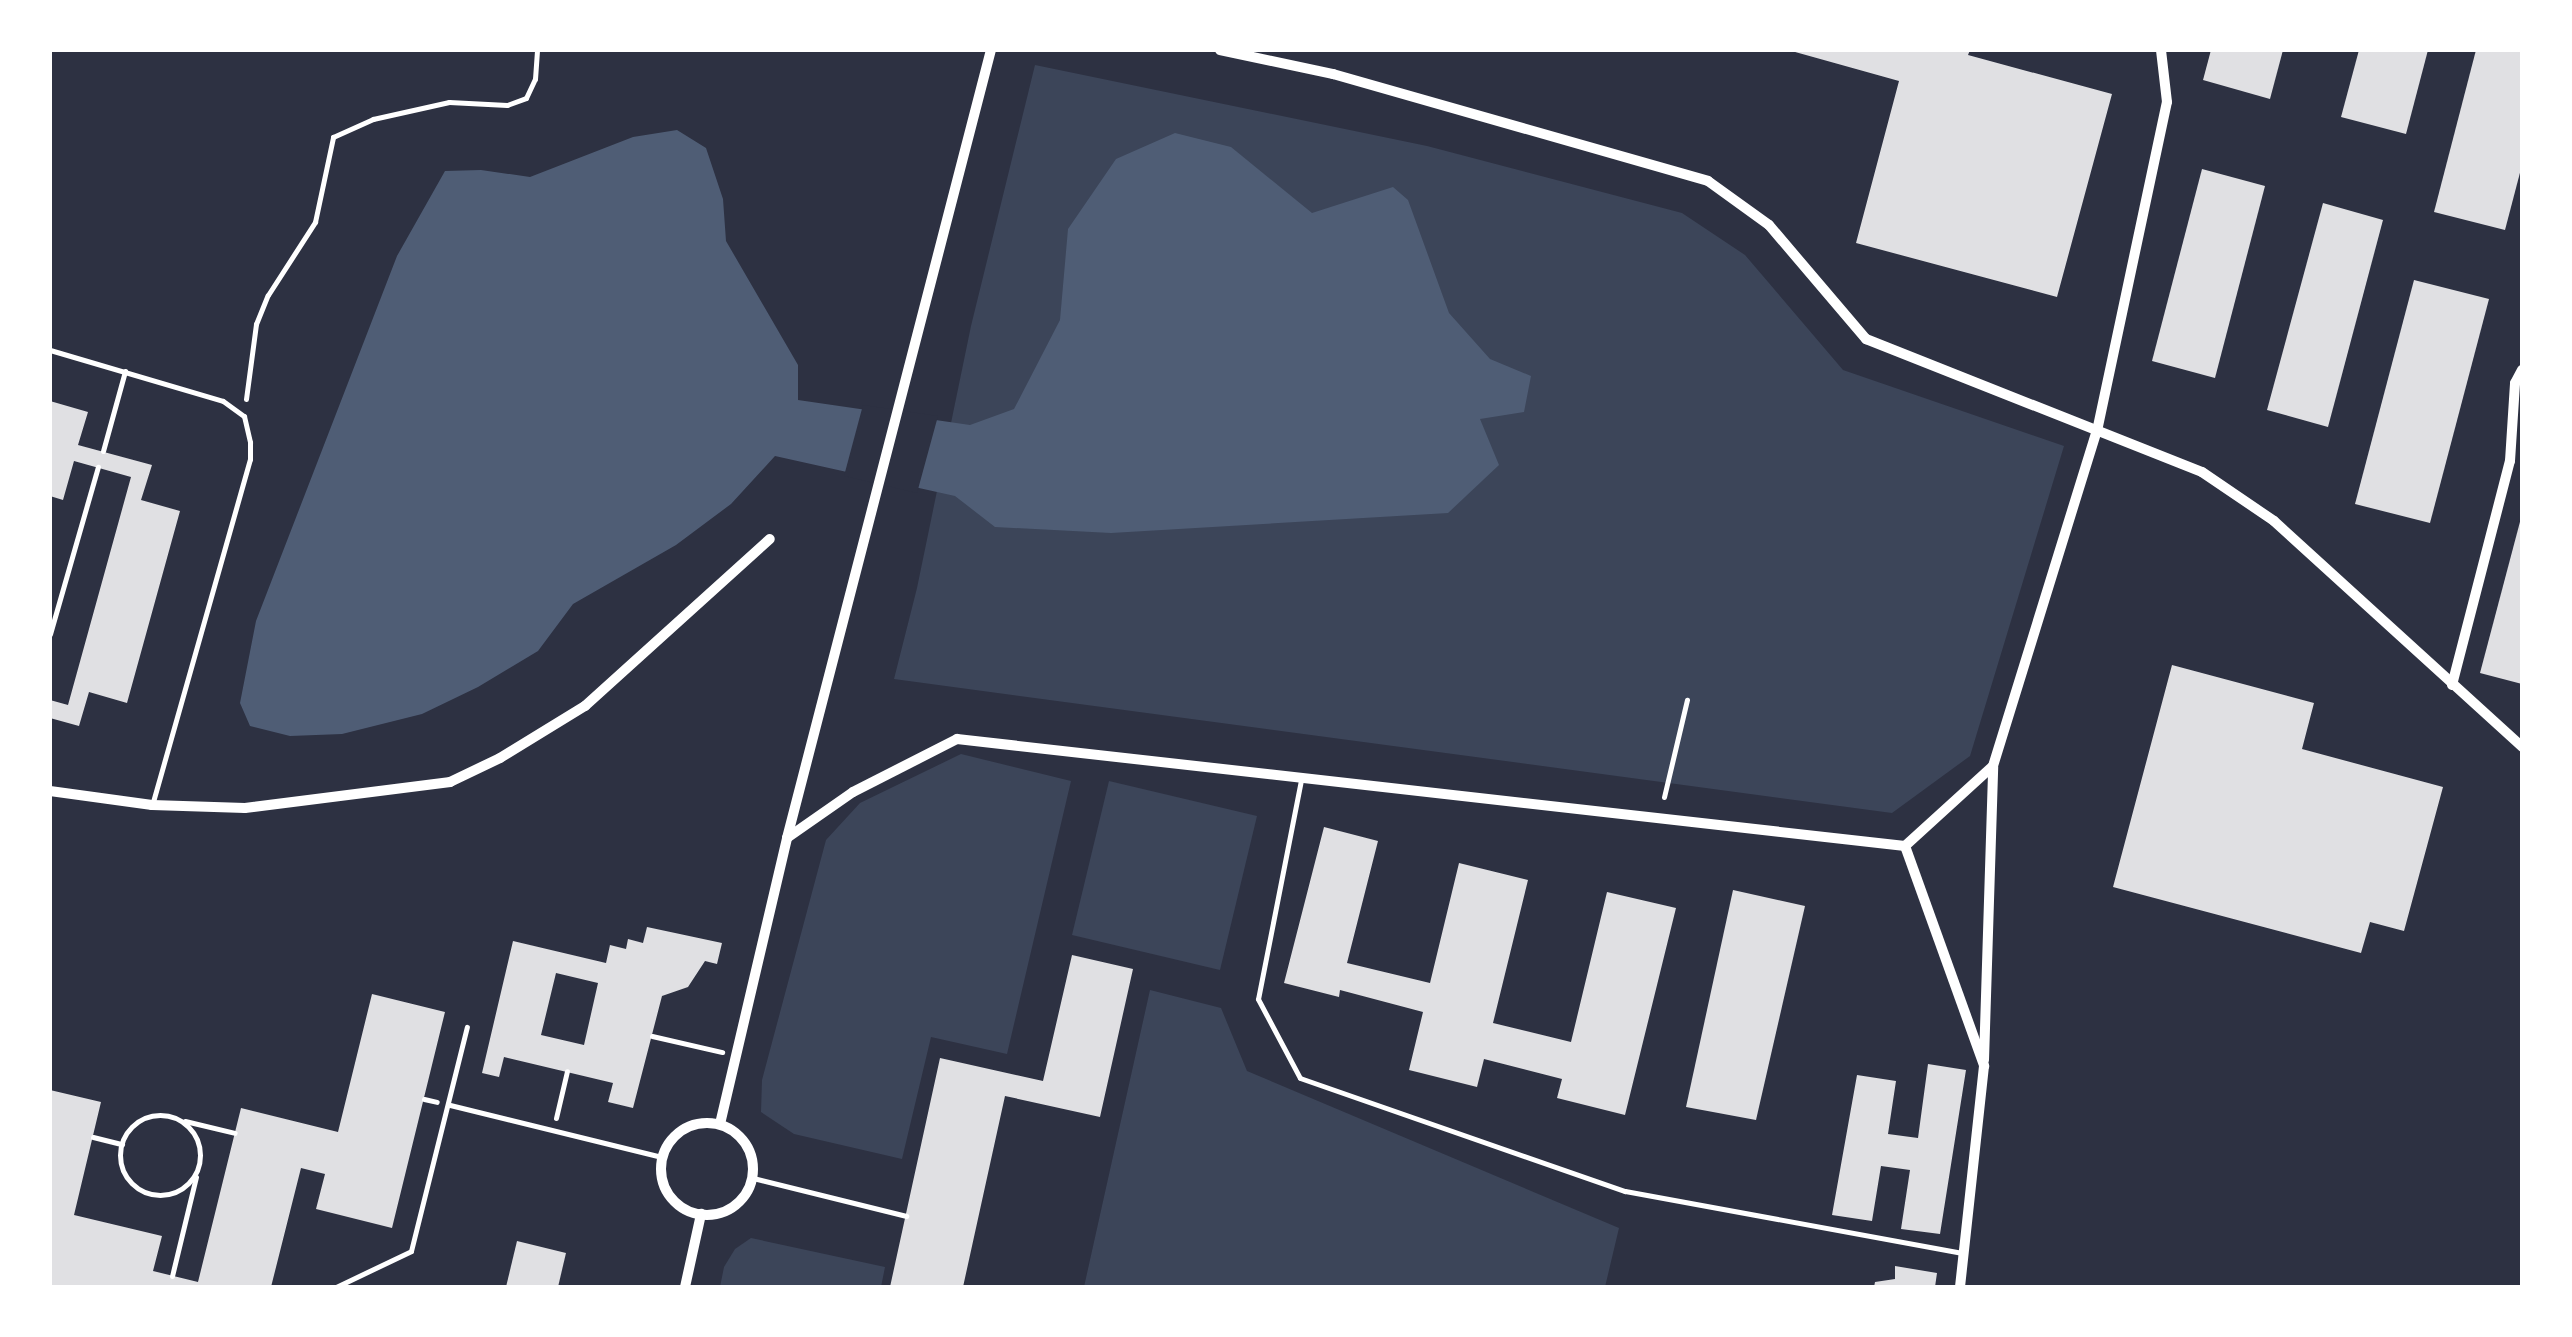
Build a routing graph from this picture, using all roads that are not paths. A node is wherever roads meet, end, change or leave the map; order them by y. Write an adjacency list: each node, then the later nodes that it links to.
1 (991, 50): 18 (street)
2 (1220, 50): 7 (street)
3 (2161, 50): 7 (street)
4 (50, 350): 6 (lane)
5 (2522, 370): 12 (street)
6 (126, 371): 8 (lane); 17 (lane)
7 (2097, 430): 12 (street); 14 (street)
8 (102, 452)
9 (98, 468): 11 (lane)
10 (770, 539): 17 (street)
11 (50, 634)
12 (2452, 685): 13 (street)
13 (2522, 746)
14 (1993, 766): 19 (street); 21 (street)
15 (1302, 778): 18 (street); 19 (street); 28 (lane)
16 (50, 790): 17 (street)
17 (152, 806)
18 (787, 838): 23 (street)
19 (1905, 846): 21 (street)
20 (466, 1027): 22 (lane)
21 (1984, 1066): 28 (street)
22 (450, 1105): 24 (lane); 29 (lane)
23 (720, 1124): 24 (street); 25 (street)
24 (662, 1158): 26 (street)
25 (753, 1178): 26 (street); 27 (lane)
26 (701, 1214): 30 (street)
27 (906, 1216)
28 (1964, 1253): 31 (street)
29 (336, 1287)
30 (684, 1287)
31 (1960, 1287)

